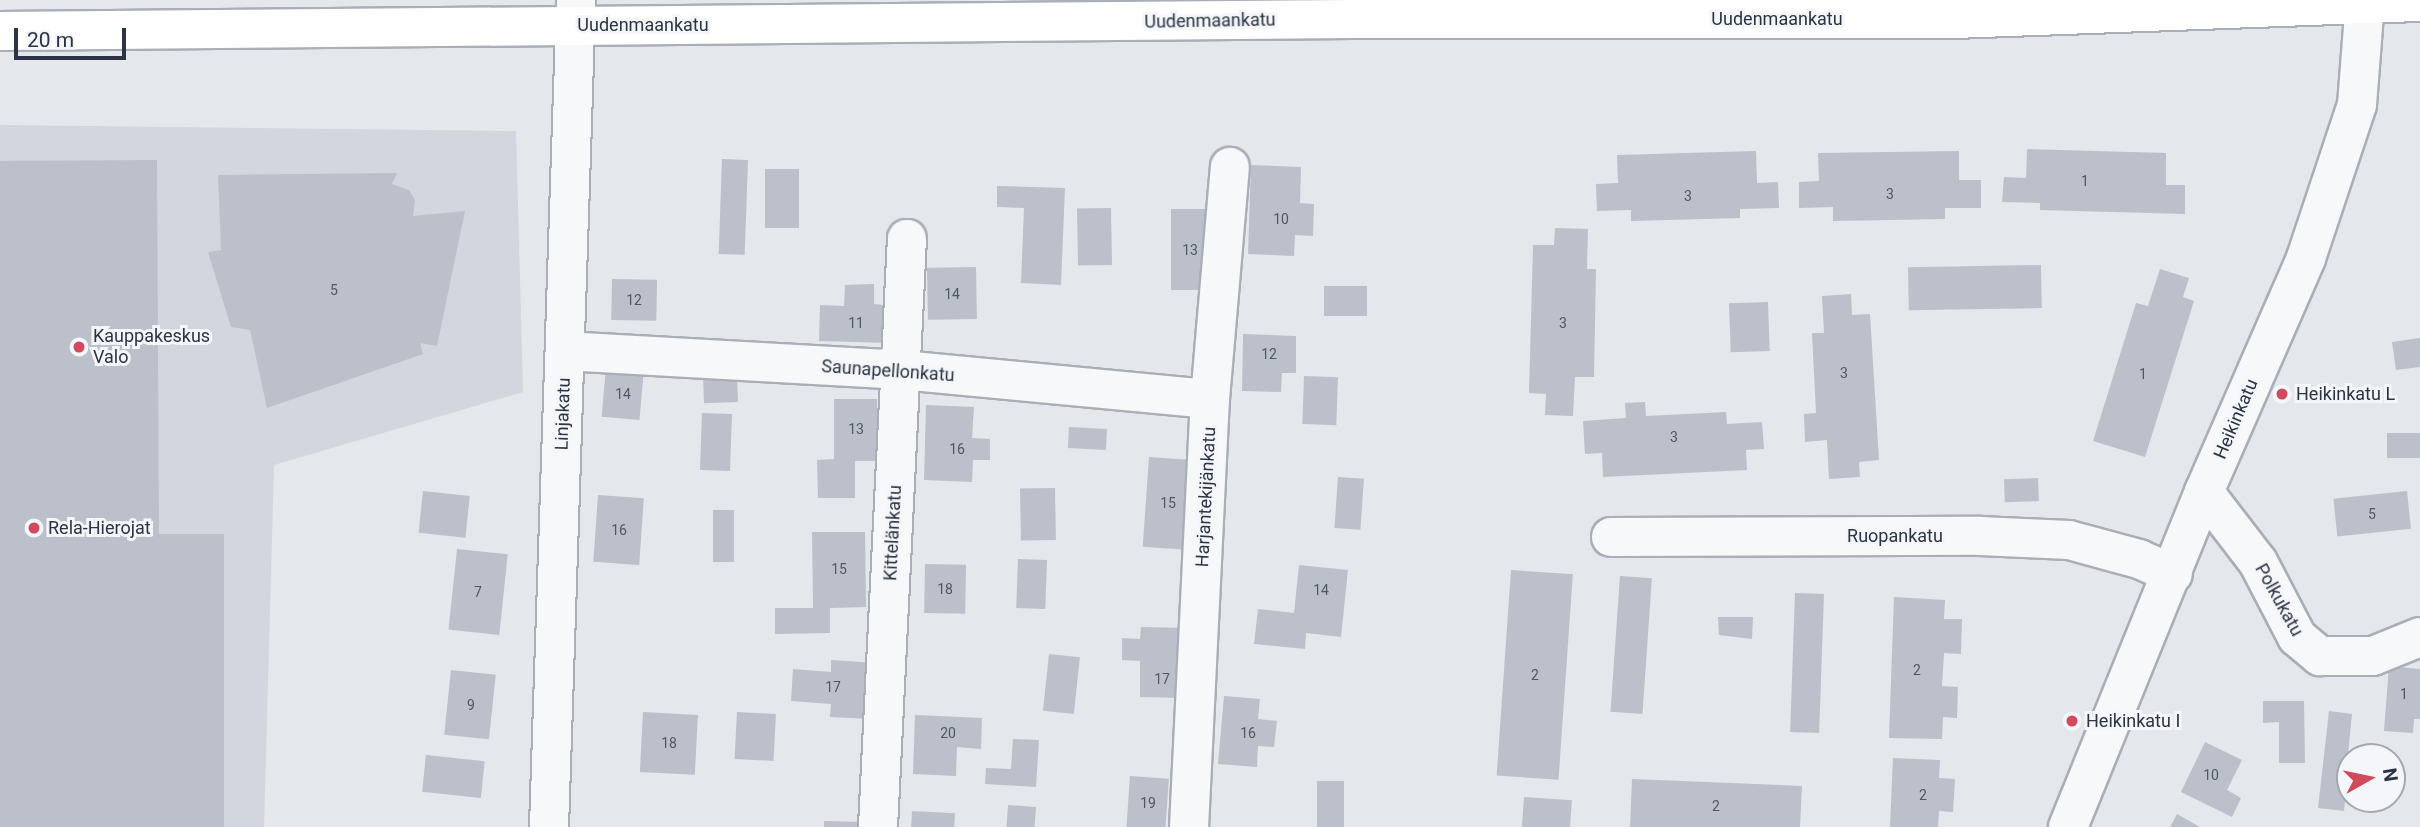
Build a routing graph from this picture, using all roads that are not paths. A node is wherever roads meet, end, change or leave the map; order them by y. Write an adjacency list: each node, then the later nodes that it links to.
1 (2365, 2): 2 (main road, Uudenmaankatu); 3 (main road, Uudenmaankatu); 11 (street, Heikinkatu)
2 (2420, 2)
3 (1954, 9): 4 (main road, Uudenmaankatu)
4 (575, 12): 5 (main road, Uudenmaankatu); 8 (street, Linjakatu)
5 (0, 31)
6 (1230, 167): 10 (street, Harjantekijänkatu)
7 (907, 239): 9 (street, Kittelänkatu)
8 (565, 351): 9 (street, Saunapellonkatu); 15 (street, Linjakatu)
9 (902, 370): 10 (street, Saunapellonkatu); 16 (street, Kittelänkatu)
10 (1210, 399): 17 (street, Harjantekijänkatu)
11 (2204, 492): 13 (street, Heikinkatu); 14 (street, Polkukatu)
12 (1611, 537): 13 (street, Ruopankatu)
13 (2173, 574): 18 (street, Heikinkatu)
14 (2420, 637)
15 (549, 827)
16 (878, 827)
17 (1189, 827)
18 (2068, 827)

